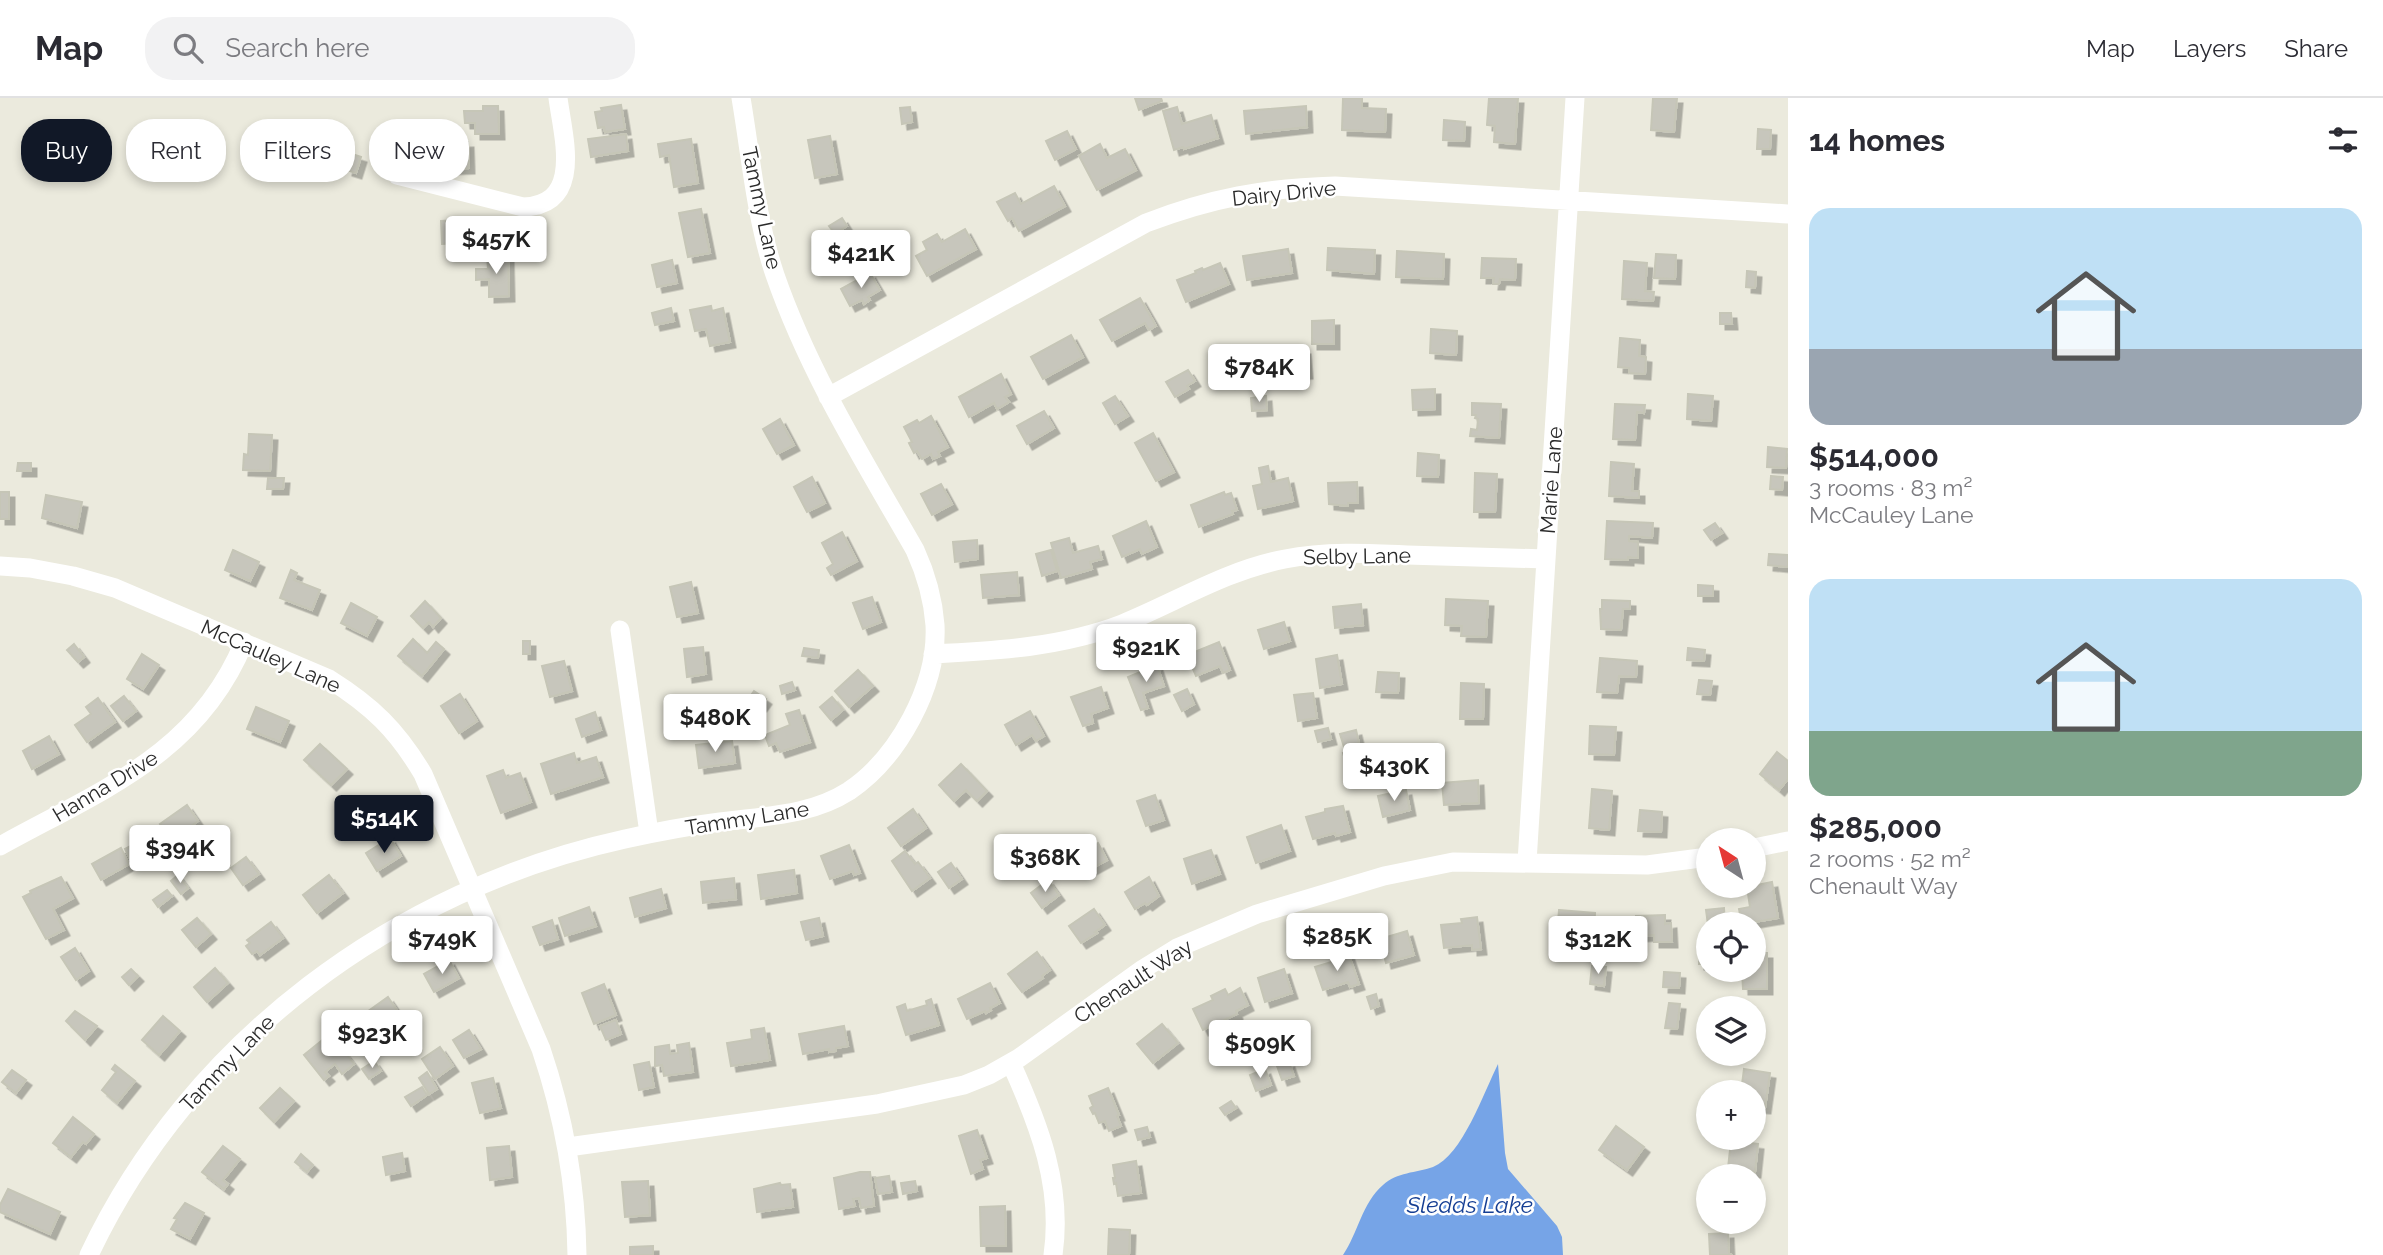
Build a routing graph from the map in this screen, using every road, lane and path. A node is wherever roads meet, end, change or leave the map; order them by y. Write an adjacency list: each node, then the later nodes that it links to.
1 (558, 98): 4 (street)
2 (741, 98): 7 (street, Tammy Lane)
3 (1575, 98): 5 (street, Marie Lane)
4 (425, 182)
5 (1569, 200): 6 (street, Dairy Drive); 7 (street, Dairy Drive); 8 (street, Marie Lane)
6 (1788, 214)
7 (828, 397): 12 (street, Tammy Lane)
8 (1546, 559): 12 (street, Selby Lane); 18 (street, Marie Lane)
9 (0, 566): 11 (street, McCauley Lane)
10 (620, 630): 13 (street)
11 (244, 642): 15 (street, Hanna Drive); 19 (street, McCauley Lane)
12 (933, 654): 13 (street, Tammy Lane)
13 (649, 833): 19 (street, Tammy Lane)
14 (1788, 841): 16 (street)
15 (0, 846)
16 (1766, 846)
17 (1696, 859): 18 (street, Chenault Way)
18 (1527, 862): 20 (street, Chenault Way)
19 (473, 887): 21 (street, McCauley Lane); 22 (street, Tammy Lane)
20 (1011, 1063): 21 (street, Chenault Way); 24 (street)
21 (568, 1147): 23 (street, McCauley Lane)
22 (89, 1255)
23 (577, 1255)
24 (1053, 1255)

